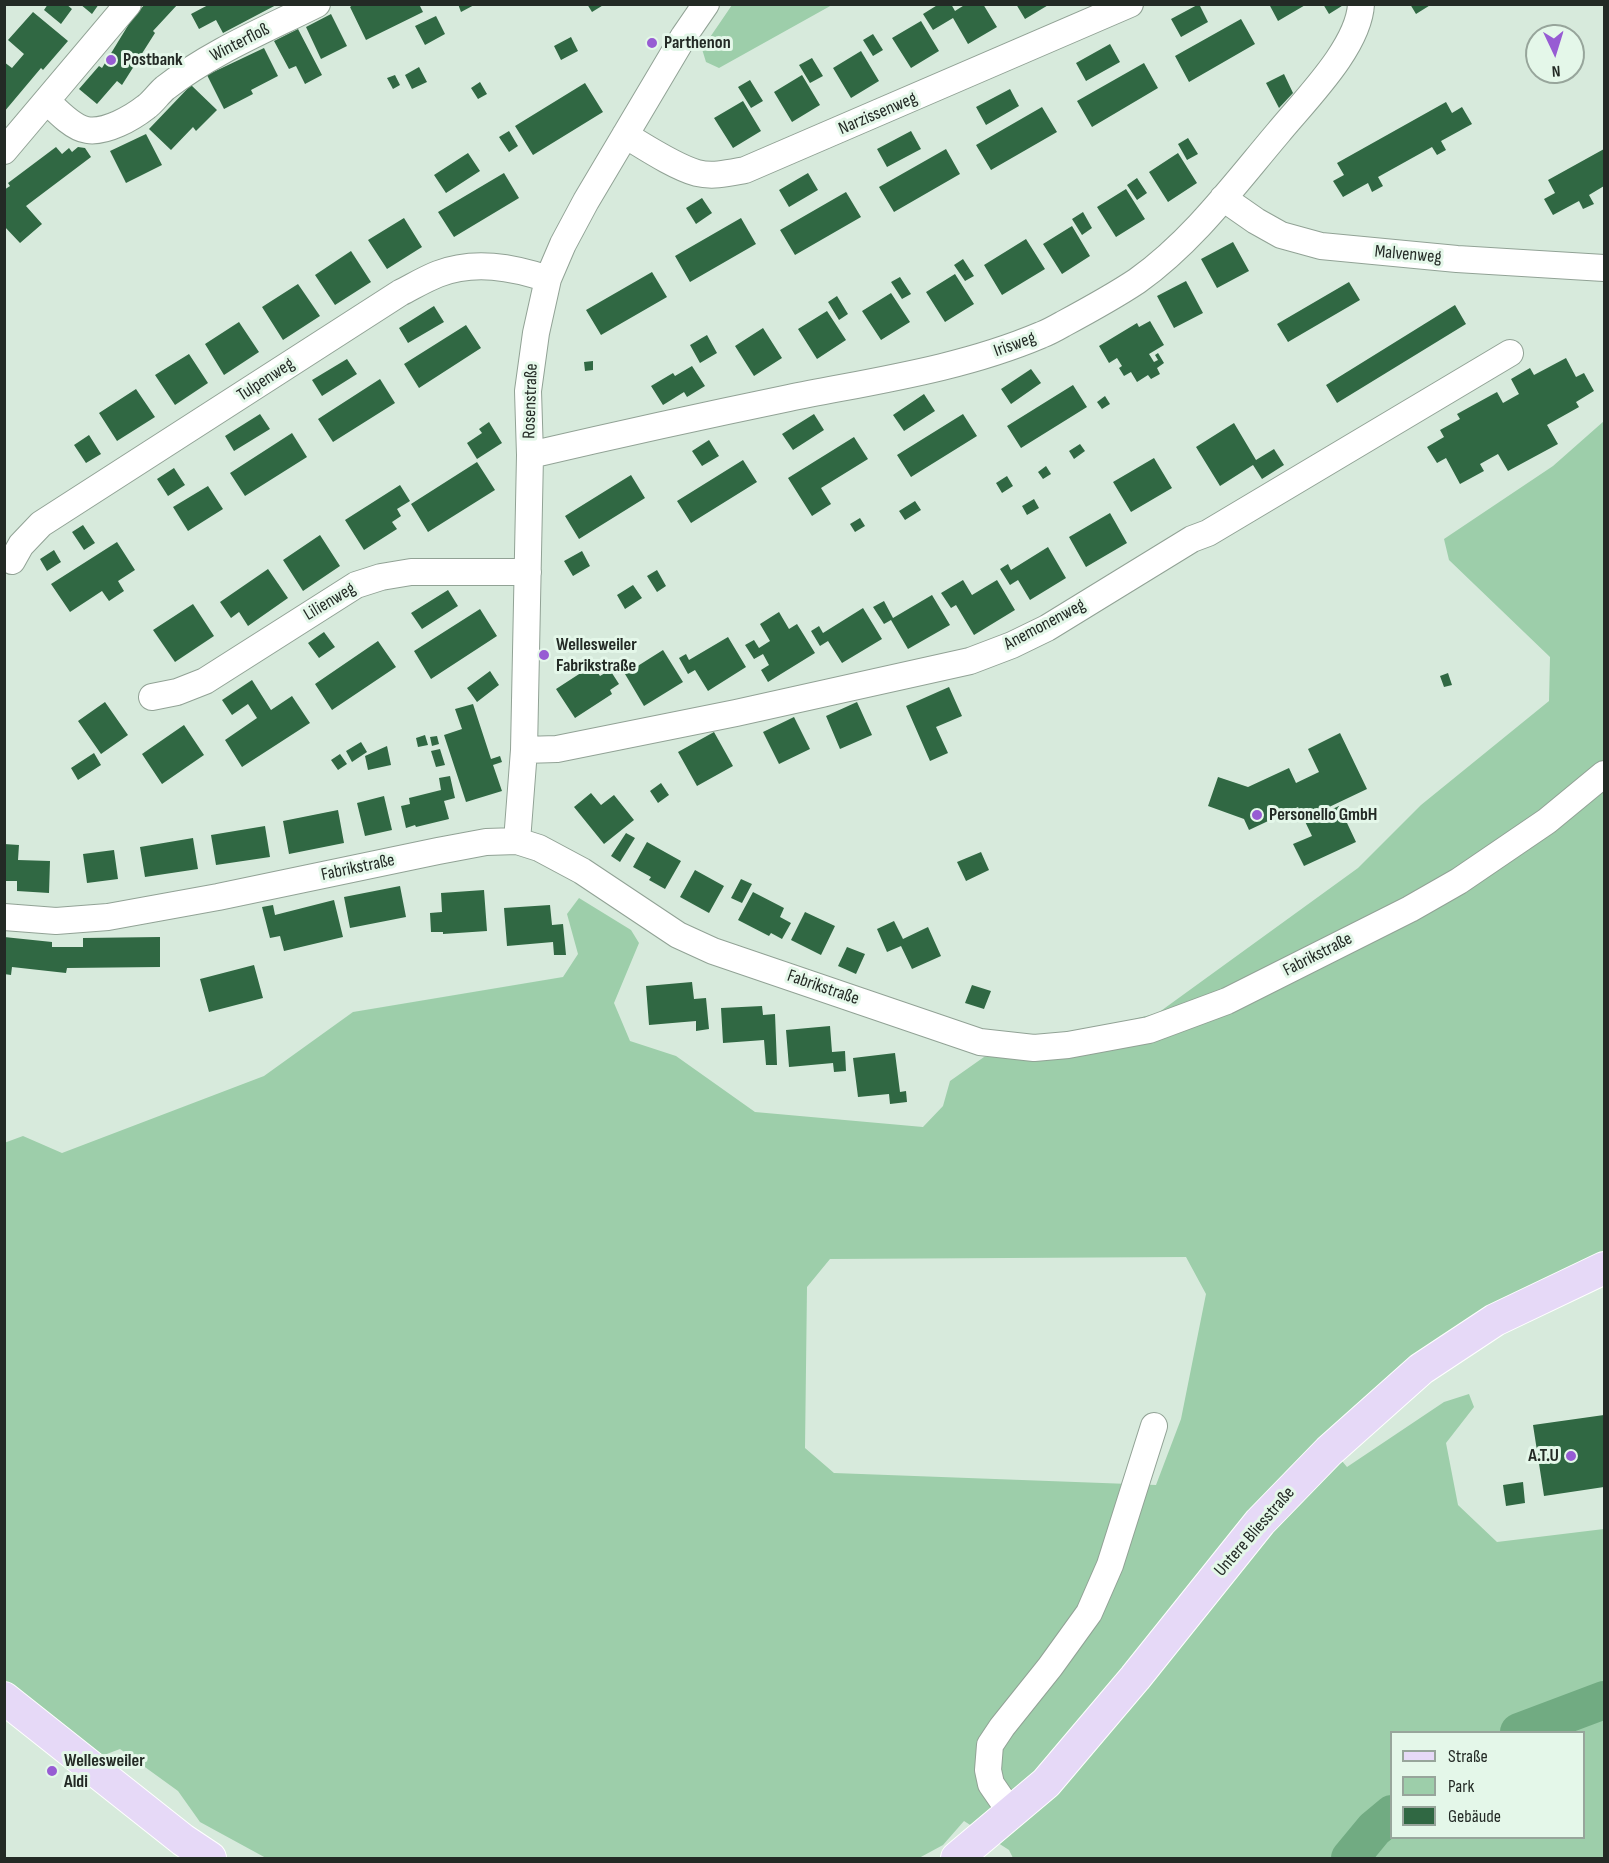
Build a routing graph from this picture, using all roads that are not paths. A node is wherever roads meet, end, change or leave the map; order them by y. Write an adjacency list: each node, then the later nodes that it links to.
1 (128, 4): 6 (street)
2 (317, 4): 6 (street, Winterfloß)
3 (706, 4): 7 (street, Rosenstraße)
4 (1130, 4): 7 (street, Narzissenweg)
5 (1361, 4): 9 (street, Irisweg)
6 (47, 101): 8 (street)
7 (626, 135): 11 (street, Rosenstraße)
8 (4, 151)
9 (1223, 198): 10 (street, Malvenweg); 13 (street, Irisweg)
10 (1605, 268)
11 (548, 279): 13 (street, Rosenstraße); 14 (street, Tulpenweg)
12 (1510, 353): 17 (street, Anemonenweg)
13 (530, 455): 15 (street, Rosenstraße)
14 (12, 561)
15 (528, 572): 16 (street, Lilienweg); 17 (street, Rosenstraße)
16 (152, 697)
17 (524, 750): 19 (street, Rosenstraße)
18 (1605, 774): 19 (street, Fabrikstraße)
19 (517, 841): 20 (street, Fabrikstraße)
20 (4, 917)
21 (1605, 1268): 24 (main road, Untere Bliesstraße)
22 (1154, 1426): 24 (street)
23 (4, 1698): 25 (main road)
24 (1011, 1813): 26 (main road, Untere Bliesstraße)
25 (210, 1858)
26 (957, 1858)

